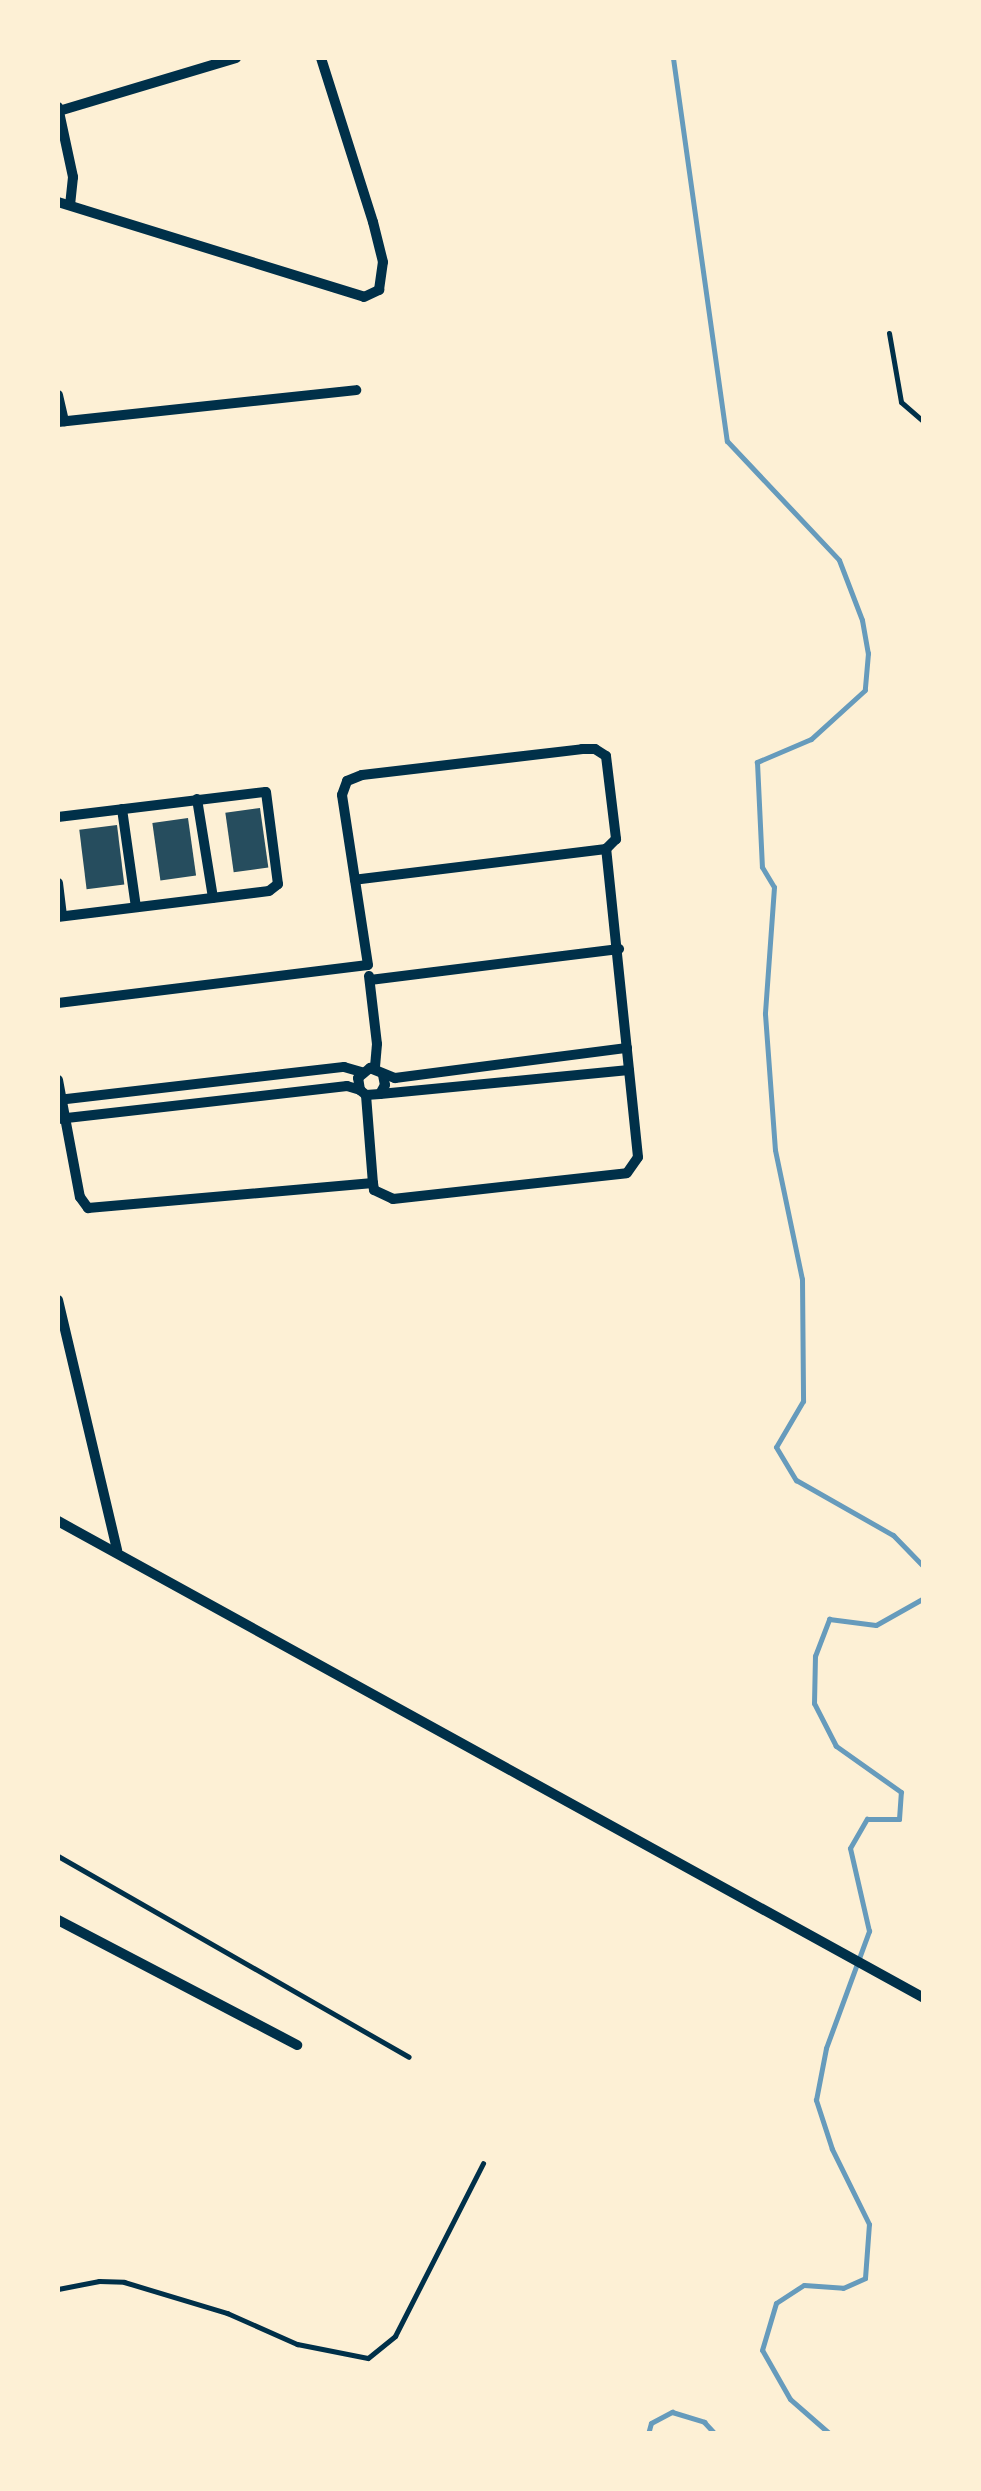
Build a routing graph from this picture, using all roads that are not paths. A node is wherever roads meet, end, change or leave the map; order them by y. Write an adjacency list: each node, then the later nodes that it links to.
1 (236, 58): 3 (street)
2 (321, 58): 4 (street)
3 (58, 108): 4 (street)
4 (64, 203)
5 (889, 333): 9 (lane)
6 (356, 390): 8 (street)
7 (58, 395): 8 (street)
8 (61, 421)
9 (924, 422)
10 (196, 799): 11 (street); 16 (street); 16 (street)
11 (122, 809): 12 (street); 17 (street)
12 (58, 818)
13 (606, 850): 14 (street); 14 (street); 19 (street)
14 (355, 880): 20 (street)
15 (58, 883): 18 (street)
16 (212, 898): 17 (street)
17 (136, 907): 18 (street)
18 (60, 916)
19 (618, 949): 21 (street); 23 (street)
20 (368, 965): 21 (street); 22 (street)
21 (370, 980): 26 (street)
22 (58, 1003)
23 (627, 1048): 24 (street); 26 (street)
24 (629, 1070): 29 (street); 32 (street)
25 (362, 1072): 26 (street); 28 (street); 30 (street)
26 (379, 1072): 29 (street)
27 (58, 1080): 30 (street)
28 (363, 1093): 29 (street); 31 (street); 32 (street)
29 (380, 1094)
30 (60, 1100): 31 (street)
31 (61, 1119): 32 (street)
32 (373, 1183)
33 (58, 1300): 35 (street)
34 (58, 1521): 35 (street)
35 (117, 1550): 38 (street)
36 (58, 1856): 40 (lane)
37 (58, 1920): 39 (street)
38 (924, 1998)
39 (297, 2044)
40 (409, 2057)
41 (484, 2163): 42 (lane)
42 (58, 2289)

